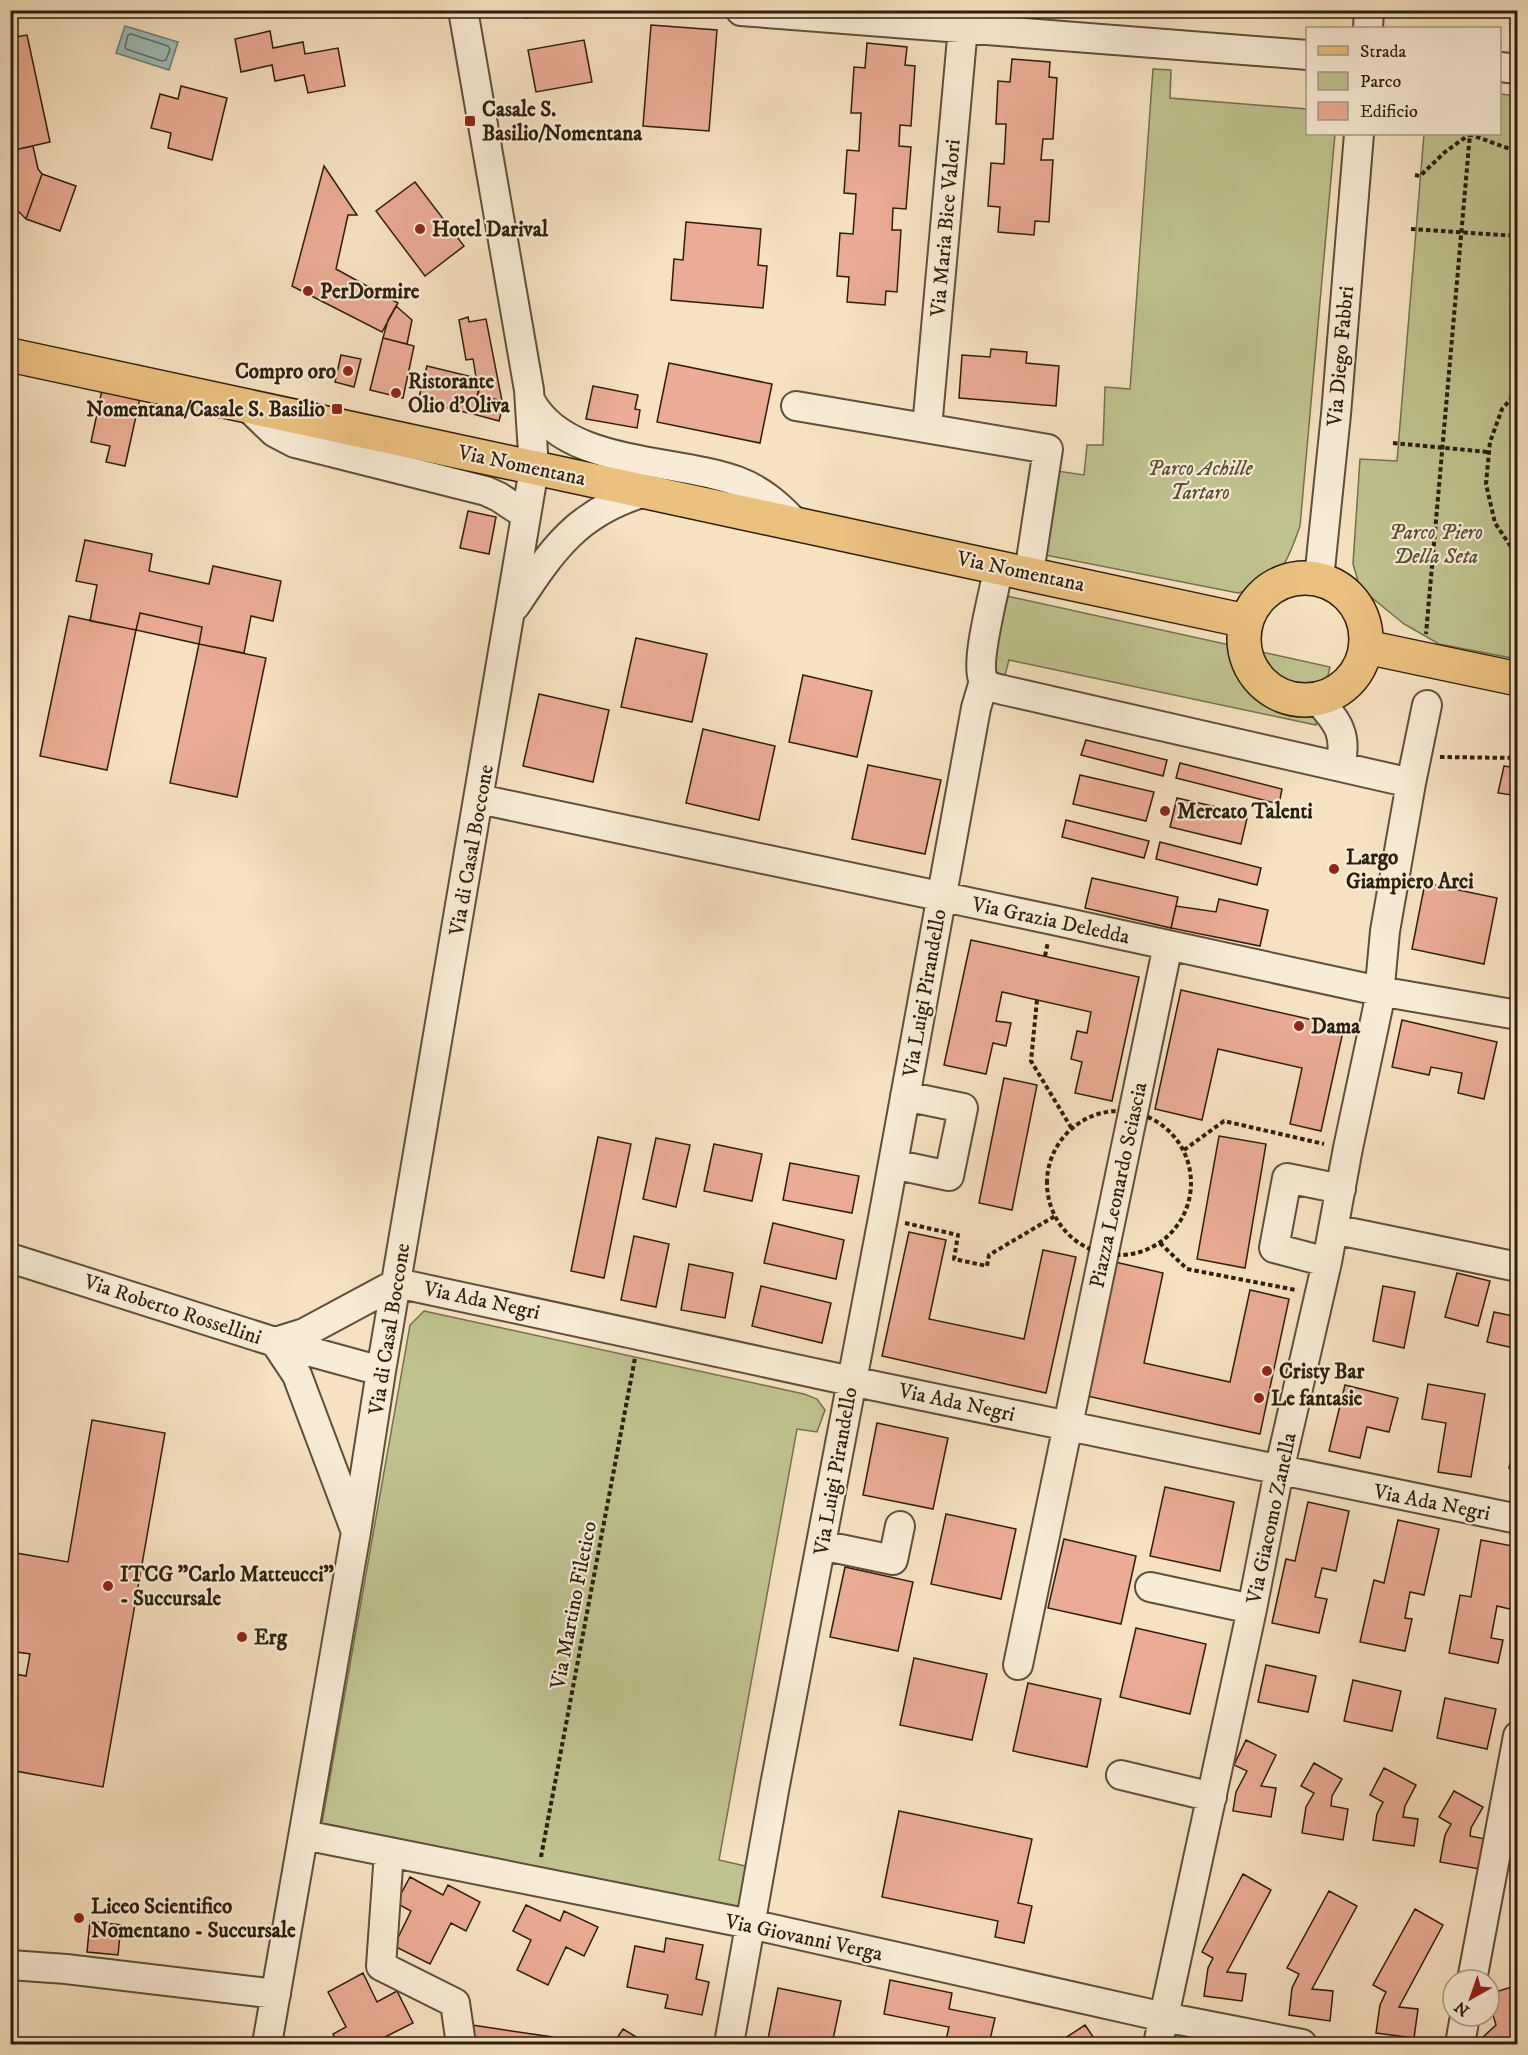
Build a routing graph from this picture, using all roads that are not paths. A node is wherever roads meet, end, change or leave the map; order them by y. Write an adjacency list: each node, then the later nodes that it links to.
1 (463, 10): 11 (street, Via di Casal Boccone)
2 (1369, 10): 5 (street)
3 (741, 11): 4 (street)
4 (963, 27): 6 (street); 14 (street, Via Maria Bice Valori)
5 (1368, 27)
6 (1306, 55)
7 (1501, 67): 8 (street)
8 (1518, 69)
9 (1359, 135): 20 (street, Via Diego Fabbri)
10 (10, 355): 13 (main road, Via Nomentana)
11 (530, 400): 15 (street, Via di Casal Boccone); 18 (street, Via Nomentana)
12 (796, 406): 14 (street)
13 (248, 407): 15 (main road, Via Nomentana); 17 (street, Via Nomentana)
14 (927, 428): 19 (street)
15 (534, 469): 16 (main road, Via Nomentana); 17 (street, Via di Casal Boccone)
16 (645, 492): 18 (main road, Via Nomentana); 21 (street, Via di Casal Boccone)
17 (526, 515): 21 (street, Via di Casal Boccone)
18 (796, 524): 19 (main road, Via Nomentana)
19 (1014, 569): 22 (main road, Via Nomentana); 25 (street, Via Luigi Pirandello)
20 (1319, 579): 22 (main road); 23 (main road)
21 (511, 613): 30 (street, Via di Casal Boccone)
22 (1246, 621): 26 (main road)
23 (1366, 647): 24 (main road); 26 (main road)
24 (1518, 679)
25 (984, 681): 28 (street); 31 (street, Via Luigi Pirandello)
26 (1317, 699): 28 (street)
27 (1427, 705): 29 (street)
28 (1340, 766): 29 (street)
29 (1414, 770): 33 (street)
30 (479, 799): 31 (street, Via Grazia Deledda); 42 (street, Via di Casal Boccone)
31 (941, 897): 32 (street, Via Grazia Deledda); 35 (street, Via Luigi Pirandello)
32 (1168, 945): 33 (street, Via Grazia Deledda); 46 (street, Piazza Leonardo Sciascia)
33 (1379, 991): 34 (street, Via Grazia Deledda); 37 (street, Via Giacomo Zanella)
34 (1518, 1015)
35 (905, 1096): 36 (street, Via Luigi Pirandello); 36 (street)
36 (893, 1164): 45 (street, Via Luigi Pirandello)
37 (1341, 1189): 38 (street, Via Giacomo Zanella); 40 (street)
38 (1333, 1229): 40 (street, Via Giacomo Zanella); 41 (street)
39 (10, 1258): 43 (street, Via Roberto Rossellini)
40 (1327, 1262): 47 (street, Via Giacomo Zanella)
41 (1518, 1267)
42 (397, 1283): 43 (street, Via Roberto Rossellini); 44 (street, Via di Casal Boccone); 45 (street, Via Ada Negri)
43 (275, 1342): 44 (street); 50 (street)
44 (381, 1371): 50 (street, Via di Casal Boccone)
45 (851, 1381): 46 (street, Via Ada Negri); 51 (street, Via Luigi Pirandello)
46 (1068, 1426): 47 (street, Via Ada Negri); 54 (street, Piazza Leonardo Sciascia)
47 (1280, 1471): 48 (street, Via Ada Negri); 53 (street, Via Giacomo Zanella)
48 (1518, 1519)
49 (900, 1526): 51 (street)
50 (356, 1532): 58 (street, Via di Casal Boccone)
51 (821, 1545): 60 (street, Via Luigi Pirandello)
52 (1150, 1587): 53 (street)
53 (1252, 1609): 57 (street, Via Giacomo Zanella)
54 (1018, 1665)
55 (1518, 1737): 62 (street)
56 (1122, 1775): 57 (street)
57 (1212, 1797): 65 (street, Via Giacomo Zanella)
58 (304, 1835): 59 (street, Via Giovanni Verga); 63 (street, Via di Casal Boccone)
59 (389, 1852): 60 (street, Via Giovanni Verga); 67 (street)
60 (750, 1924): 65 (street, Via Giovanni Verga); 68 (street, Via Luigi Pirandello)
61 (10, 1965): 63 (street)
62 (1474, 1968)
63 (276, 1994): 66 (street, Via di Casal Boccone)
64 (1463, 2028): 70 (street)
65 (1161, 2031): 69 (street, Via Giovanni Verga)
66 (267, 2044)
67 (461, 2044)
68 (729, 2044)
69 (1302, 2044)
70 (1460, 2044)

